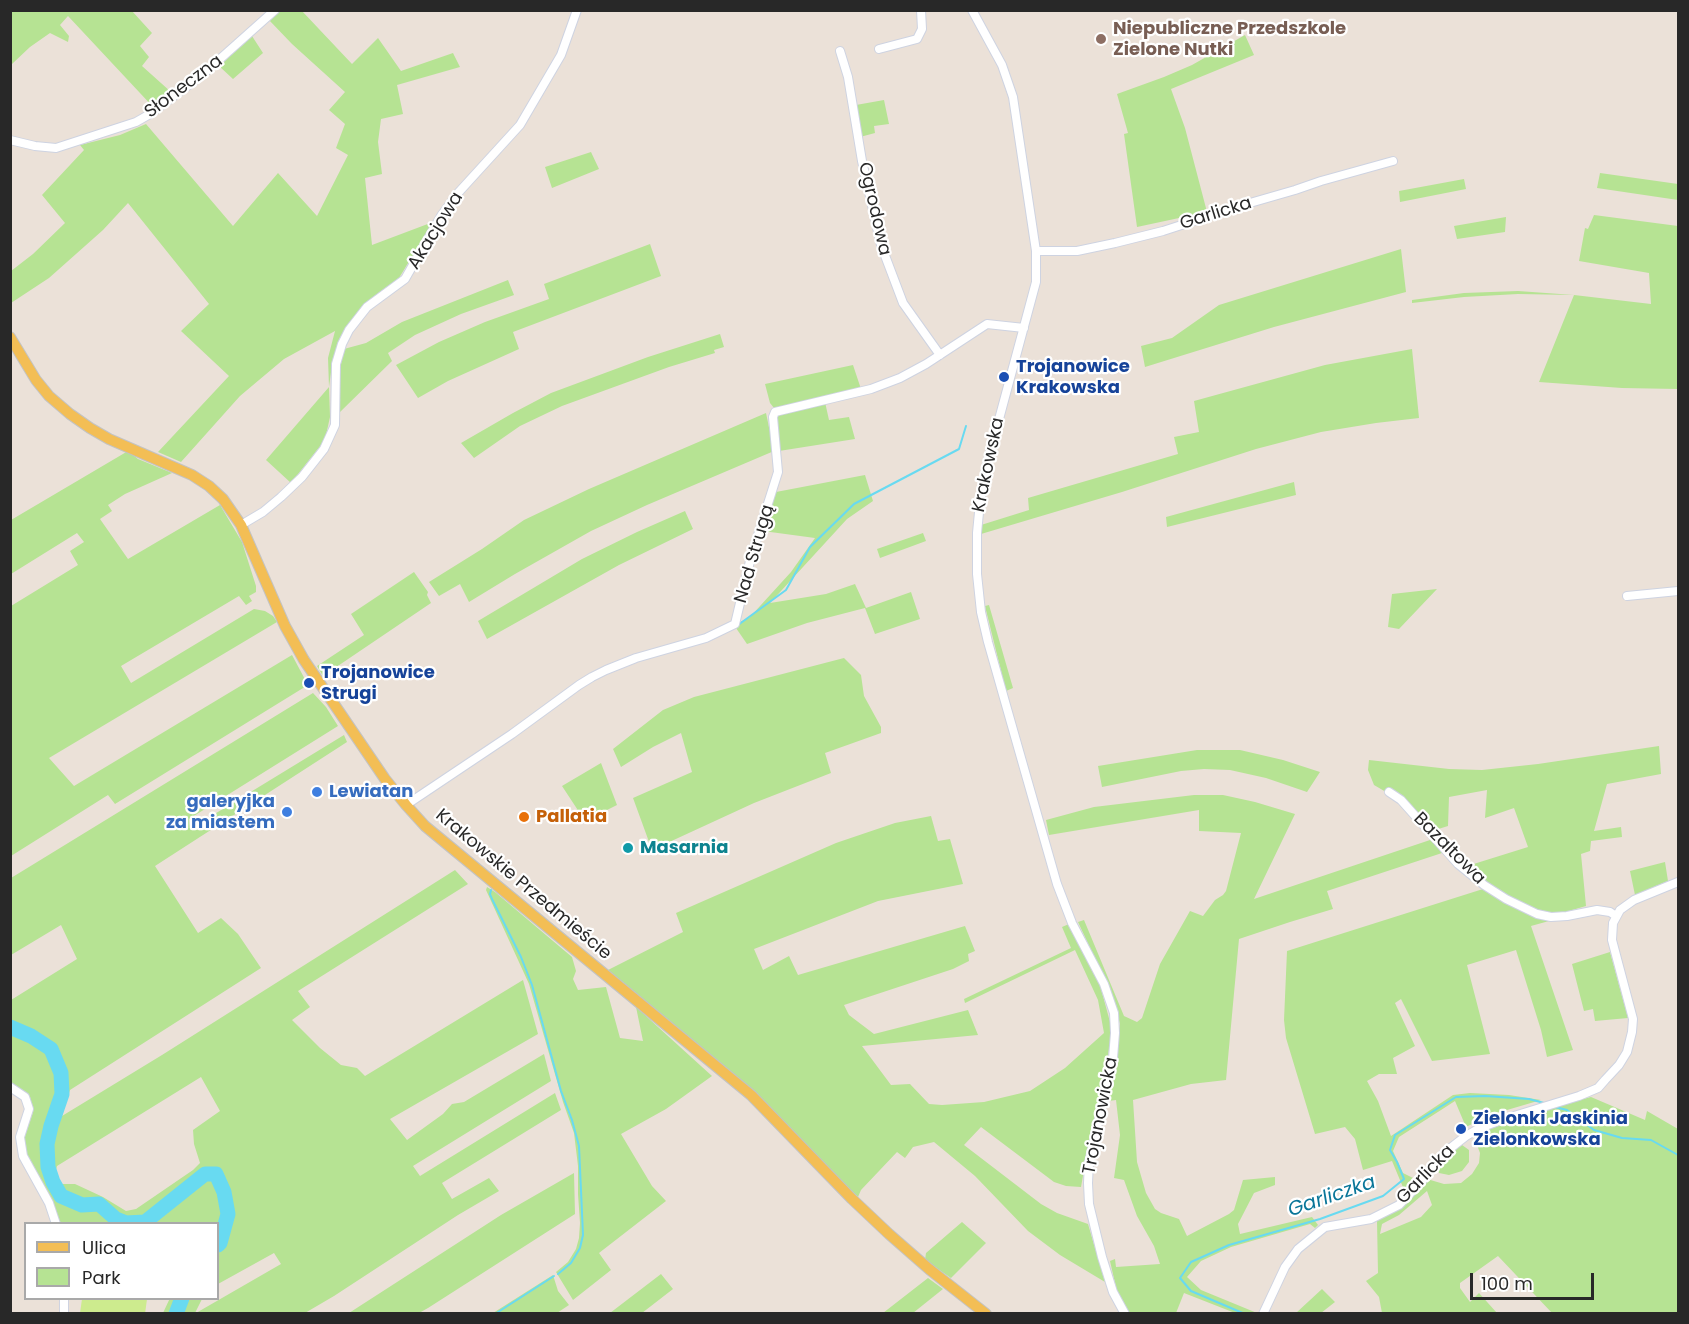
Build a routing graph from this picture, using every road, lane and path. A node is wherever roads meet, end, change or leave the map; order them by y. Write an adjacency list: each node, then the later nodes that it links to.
1 (275, 10): 7 (street, Słoneczna)
2 (576, 10): 13 (street, Akacjowa)
3 (921, 10): 5 (street)
4 (972, 10): 9 (street, Krakowska)
5 (879, 50)
6 (840, 51): 12 (street, Ogrodowa)
7 (10, 140)
8 (1393, 161): 9 (street, Garlicka)
9 (1036, 251): 10 (street, Krakowska)
10 (1024, 328): 12 (street, Nad Strugą); 20 (street, Krakowska)
11 (10, 337): 13 (main road, Krakowskie Przedmieście)
12 (940, 355): 17 (street, Nad Strugą)
13 (241, 525): 17 (main road, Krakowskie Przedmieście)
14 (1678, 591): 15 (street)
15 (1627, 596)
16 (1389, 792): 19 (street, Bazaltowa)
17 (406, 806): 24 (main road, Krakowskie Przedmieście)
18 (1678, 882): 19 (street)
19 (1616, 916): 23 (street, Garlicka)
20 (1072, 923): 25 (street, Trojanowicka)
21 (10, 1087): 22 (street)
22 (55, 1222)
23 (1264, 1311)
24 (986, 1314)
25 (1125, 1314)

